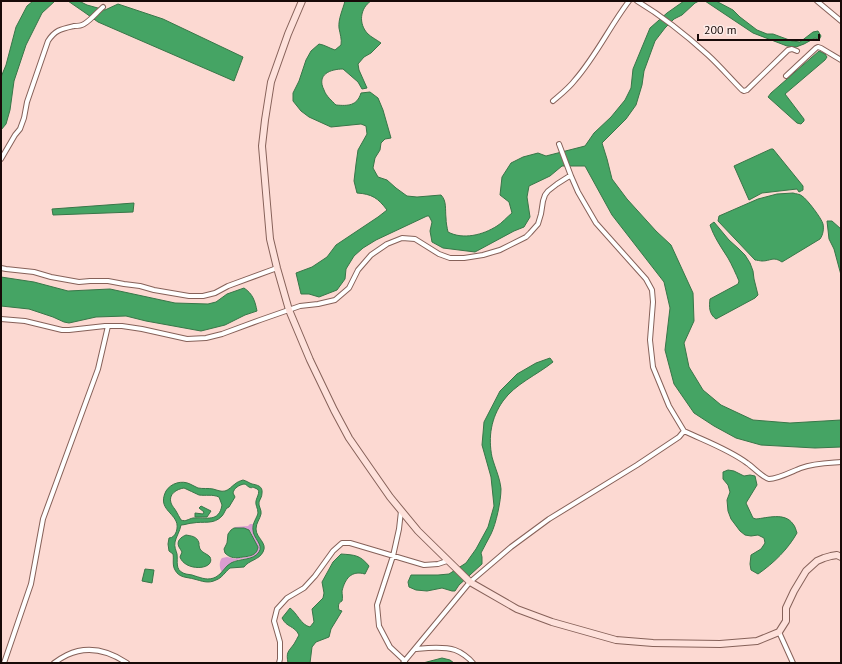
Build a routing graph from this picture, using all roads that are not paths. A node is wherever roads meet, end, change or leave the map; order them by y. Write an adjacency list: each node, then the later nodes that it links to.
1 (302, 1): 15 (street)
2 (629, 1): 10 (street)
3 (637, 1): 7 (street)
4 (817, 1): 6 (street)
5 (103, 7): 12 (street)
6 (841, 21)
7 (797, 51)
8 (841, 60): 9 (street)
9 (786, 76)
10 (553, 101)
11 (559, 144): 13 (street)
12 (1, 159)
13 (571, 176): 16 (street); 19 (street)
14 (1, 268): 15 (street)
15 (277, 268): 16 (street)
16 (289, 310): 18 (street); 21 (street)
17 (1, 320): 18 (street)
18 (108, 326): 29 (street)
19 (684, 431): 20 (street); 25 (street)
20 (841, 462)
21 (401, 511): 22 (street); 24 (street)
22 (393, 556): 24 (street); 28 (street); 32 (street)
23 (841, 557): 26 (street)
24 (447, 561): 25 (street)
25 (470, 582): 26 (street); 27 (street)
26 (779, 632): 34 (street)
27 (415, 649): 28 (street); 33 (street)
28 (404, 662)
29 (4, 663)
30 (54, 663): 31 (street)
31 (127, 663)
32 (279, 663)
33 (473, 663)
34 (793, 663)

